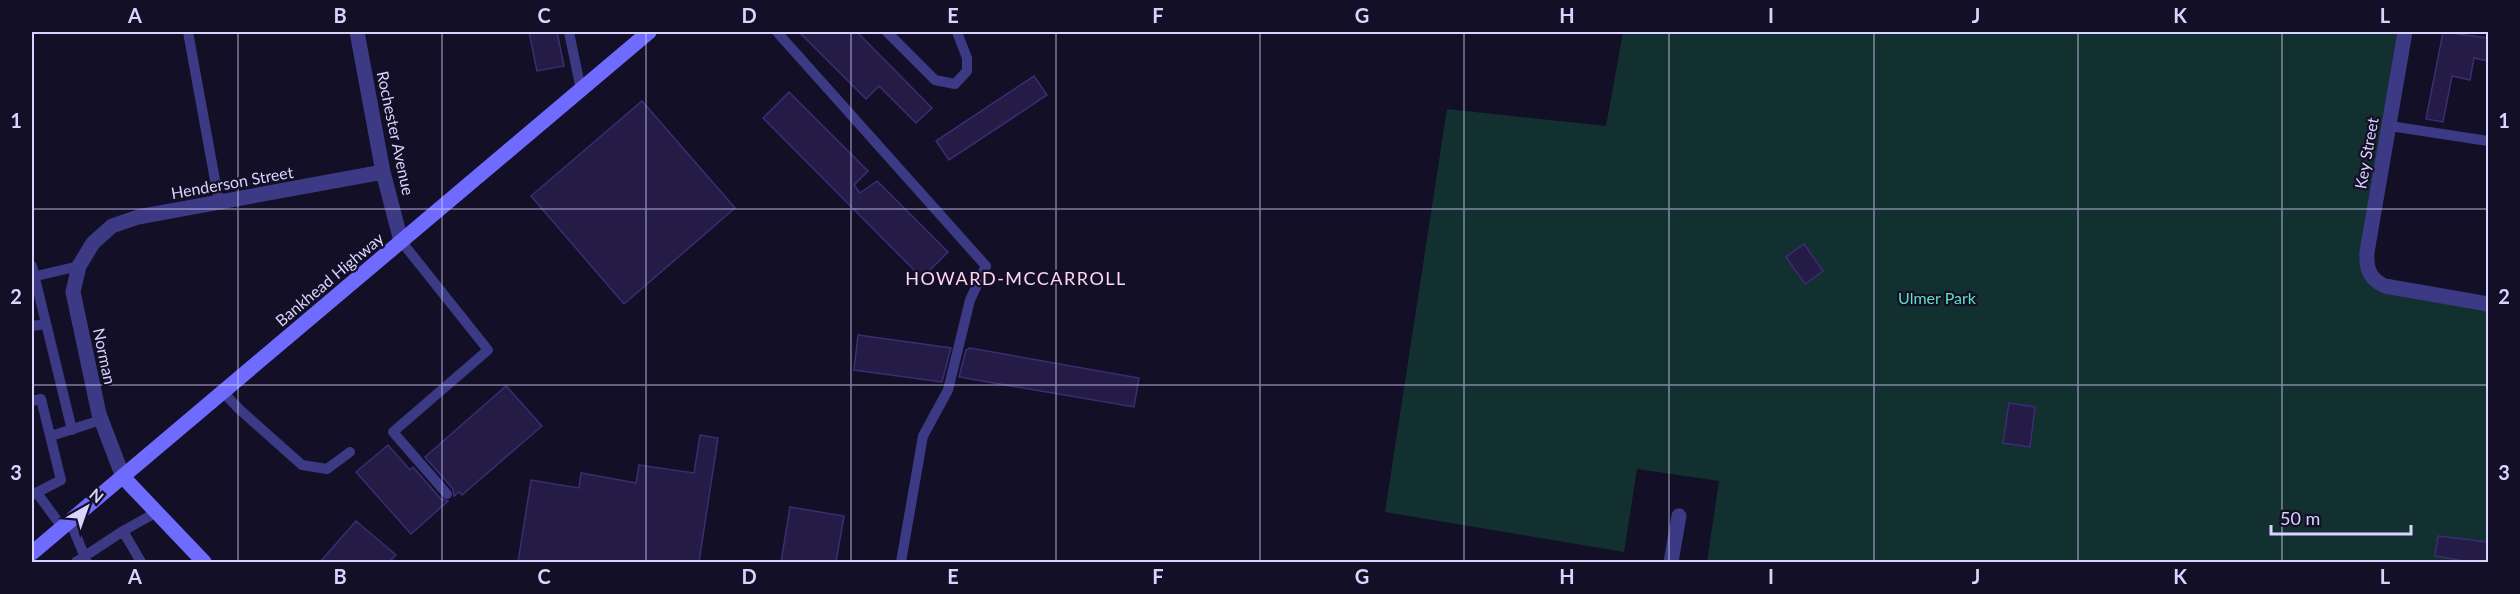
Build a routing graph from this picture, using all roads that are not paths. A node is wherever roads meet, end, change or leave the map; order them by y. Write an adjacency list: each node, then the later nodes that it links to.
1 (188, 32): 13 (lane)
2 (357, 32): 12 (street, Rochester Avenue)
3 (568, 32): 9 (lane)
4 (649, 32): 9 (street, Bankhead Highway)
5 (777, 32): 38 (lane)
6 (887, 32): 7 (lane)
7 (957, 32)
8 (2405, 32): 10 (street, Key Street)
9 (581, 90): 14 (street, Bankhead Highway)
10 (2390, 126): 11 (lane); 18 (street, Key Street)
11 (2488, 141)
12 (384, 172): 13 (street, Henderson Street); 14 (street, Rochester Avenue)
13 (219, 202): 15 (street, Henderson Street)
14 (401, 241): 21 (street, Bankhead Highway); 29 (lane)
15 (93, 243): 16 (street, Norman)
16 (79, 266): 17 (lane); 23 (street, Norman)
17 (32, 273): 19 (lane)
18 (2488, 304)
19 (46, 324): 20 (lane); 24 (lane)
20 (32, 326)
21 (223, 392): 26 (lane); 27 (street, Bankhead Highway)
22 (32, 401): 25 (lane)
23 (101, 420): 24 (lane); 27 (street, Norman)
24 (72, 430): 25 (lane)
25 (51, 436): 28 (lane)
26 (350, 452)
27 (123, 477): 30 (street); 32 (street, Bankhead Highway)
28 (34, 494): 32 (lane)
29 (447, 494)
30 (156, 512): 33 (lane); 37 (street)
31 (1678, 516): 39 (street)
32 (66, 524): 34 (street, Bankhead Highway); 35 (lane)
33 (123, 531): 35 (lane); 36 (lane)
34 (32, 553)
35 (82, 560)
36 (141, 562)
37 (204, 562)
38 (901, 562)
39 (1671, 562)

